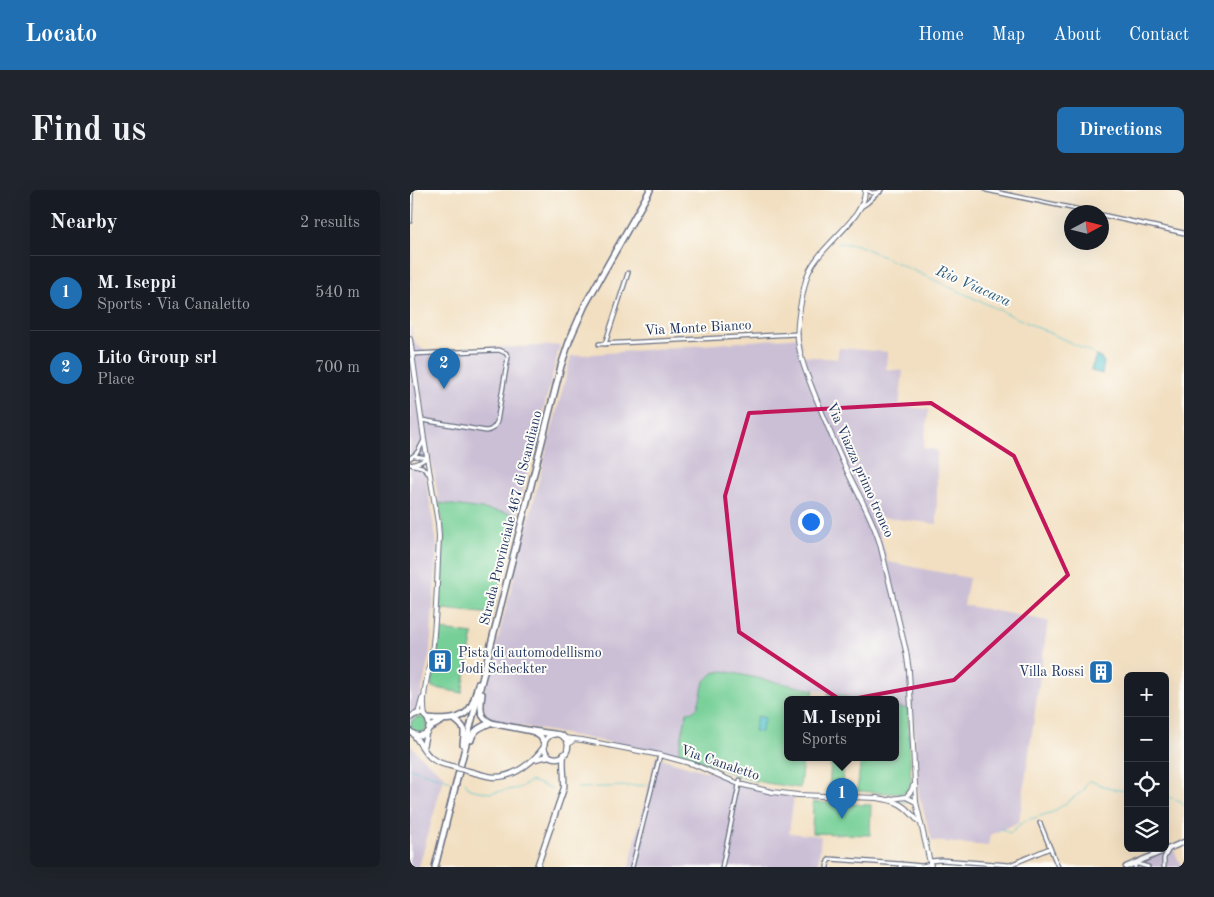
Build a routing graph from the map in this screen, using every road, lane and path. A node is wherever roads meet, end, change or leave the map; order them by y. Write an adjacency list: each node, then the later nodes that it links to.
1 (411, 190): 6 (street)
2 (650, 190): 25 (main road, Strada Provinciale 467 di Scandiano)
3 (866, 190): 5 (street); 8 (street, Via Viazza primo tronco)
4 (986, 190): 7 (street)
5 (881, 191): 8 (street)
6 (410, 200): 10 (street)
7 (1064, 206)
8 (861, 207): 13 (street, Via Viazza primo tronco)
9 (1109, 217): 11 (street)
10 (410, 221)
11 (1184, 233)
12 (628, 273): 16 (street)
13 (798, 334): 16 (street, Via Monte Bianco); 49 (street, Via Viazza primo tronco)
14 (410, 339): 17 (street)
15 (599, 344): 16 (street, Via Monte Bianco)
16 (605, 344)
17 (412, 354): 18 (street); 18 (street)
18 (422, 420): 19 (street)
19 (424, 439): 20 (street); 22 (street)
20 (415, 456): 21 (street); 22 (street)
21 (410, 458)
22 (427, 458): 23 (street); 24 (street)
23 (412, 464): 24 (street)
24 (430, 475): 26 (street)
25 (487, 660): 29 (main road); 31 (main road); 47 (main road, Strada Provinciale 467 di Scandiano)
26 (423, 698): 27 (street); 28 (street)
27 (413, 715): 28 (main road)
28 (427, 717): 30 (main road); 32 (main road)
29 (454, 719): 30 (main road); 47 (main road)
30 (442, 720): 32 (main road)
31 (490, 724): 33 (main road); 47 (main road)
32 (428, 730): 34 (main road); 39 (main road)
33 (532, 731): 35 (main road); 38 (main road)
34 (412, 733): 39 (main road)
35 (554, 734): 36 (main road); 38 (main road)
36 (564, 738): 37 (street, Via Canaletto); 40 (main road)
37 (574, 739): 40 (street); 42 (street, Via Canaletto)
38 (544, 745): 43 (main road); 45 (main road)
39 (423, 747): 45 (main road, bridge)
40 (567, 749): 41 (main road)
41 (564, 754): 44 (main road); 46 (main road)
42 (660, 754): 48 (street, Via Canaletto); 65 (street)
43 (550, 756): 44 (main road); 45 (main road)
44 (555, 757): 46 (main road)
45 (534, 760)
46 (562, 765): 64 (main road)
47 (457, 780): 63 (main road, Strada Provinciale 467 di Scandiano)
48 (740, 782): 51 (street, Via Canaletto); 66 (street)
49 (914, 784): 50 (street); 52 (street, Via Viazza primo tronco)
50 (906, 797): 51 (street, Via Canaletto); 52 (street)
51 (889, 800): 53 (street, Via Canaletto)
52 (916, 802): 53 (street); 54 (street, Via Viazza primo tronco)
53 (906, 807): 54 (street, Via Canaletto)
54 (920, 823): 59 (street, Via Viazza primo tronco)
55 (1040, 823): 57 (street)
56 (1184, 842): 58 (main road)
57 (1050, 848): 62 (street); 68 (street)
58 (1170, 848): 60 (main road); 71 (street)
59 (931, 864): 61 (street); 62 (street)
60 (1135, 865): 69 (main road); 70 (street)
61 (901, 866): 67 (street)
62 (1010, 866)
63 (435, 867)
64 (537, 867)
65 (632, 867)
66 (722, 867)
67 (827, 867)
68 (1058, 867)
69 (1126, 867)
70 (1148, 867)
71 (1164, 867)

